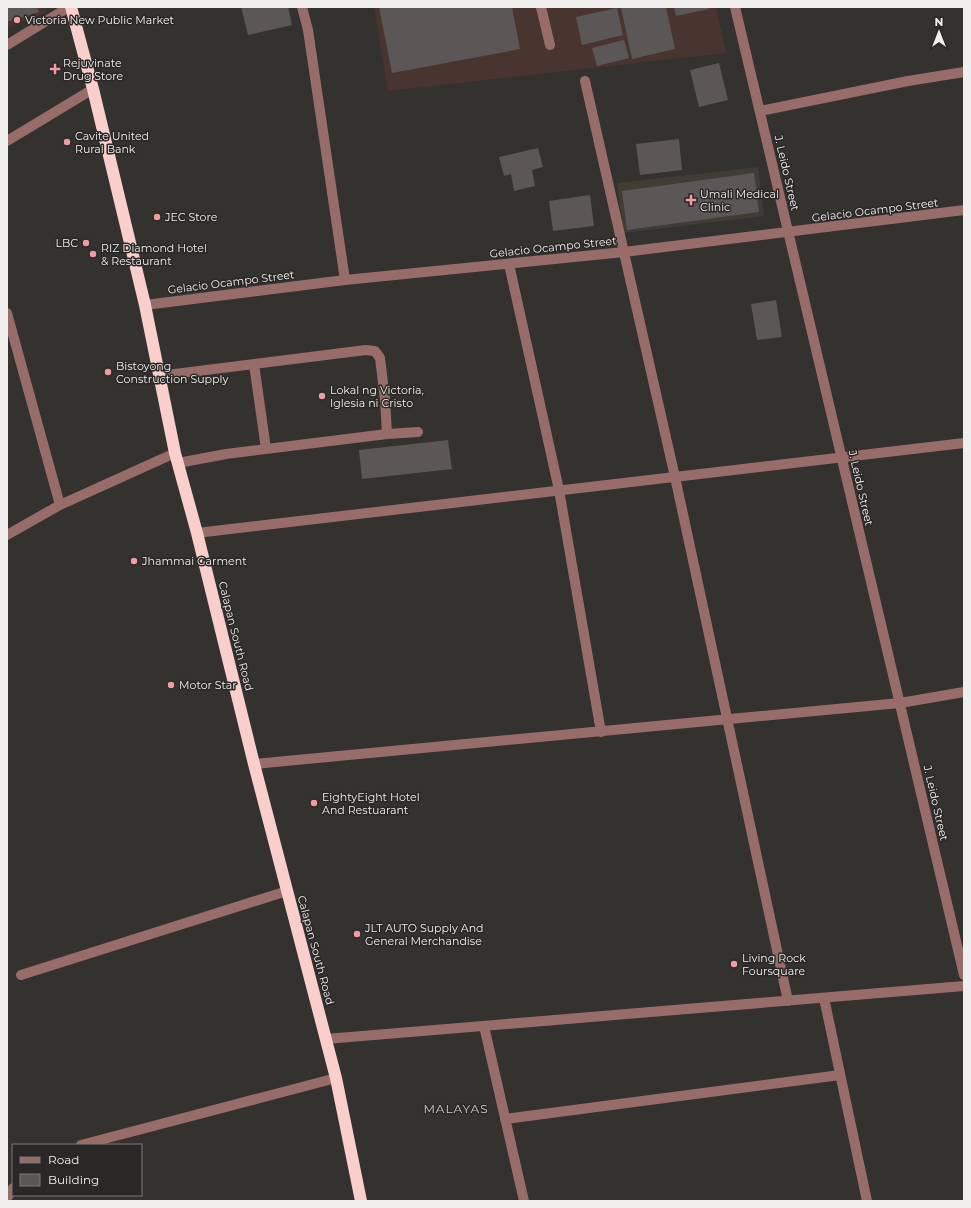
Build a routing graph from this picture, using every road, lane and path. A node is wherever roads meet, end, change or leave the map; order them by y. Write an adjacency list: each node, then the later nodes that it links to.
1 (70, 7): 5 (street); 9 (highway, Calapan South Road)
2 (302, 7): 16 (street)
3 (541, 7): 6 (street)
4 (735, 7): 10 (street, J. Leido Street)
5 (7, 45)
6 (550, 45)
7 (964, 72): 10 (street)
8 (585, 81): 14 (street)
9 (93, 89): 11 (street); 17 (highway, Calapan South Road)
10 (760, 111): 13 (street, J. Leido Street)
11 (7, 141)
12 (964, 210): 13 (street, Gelacio Ocampo Street)
13 (788, 233): 14 (street, Gelacio Ocampo Street); 25 (street, J. Leido Street)
14 (624, 252): 15 (street, Gelacio Ocampo Street); 27 (street)
15 (509, 264): 16 (street, Gelacio Ocampo Street); 28 (street)
16 (345, 280): 17 (street, Gelacio Ocampo Street)
17 (145, 305): 20 (highway, Calapan South Road)
18 (7, 313): 29 (street)
19 (254, 364): 20 (street); 22 (street); 24 (street)
20 (159, 376): 26 (highway, Calapan South Road)
21 (418, 432): 22 (street)
22 (387, 434): 24 (street)
23 (964, 443): 25 (street)
24 (266, 449): 26 (street)
25 (842, 457): 27 (street); 33 (street, J. Leido Street)
26 (176, 458): 29 (street); 30 (highway, Calapan South Road)
27 (675, 477): 28 (street); 34 (street)
28 (559, 490): 30 (street); 35 (street)
29 (60, 505): 31 (street)
30 (197, 533): 36 (highway, Calapan South Road)
31 (7, 535)
32 (964, 692): 33 (street)
33 (900, 703): 34 (street); 39 (street, J. Leido Street)
34 (727, 720): 35 (street); 42 (street)
35 (601, 732): 36 (street)
36 (254, 764): 37 (highway, Calapan South Road)
37 (287, 891): 38 (street); 44 (highway, Calapan South Road)
38 (21, 975)
39 (964, 975)
40 (964, 986): 41 (street)
41 (824, 998): 42 (street); 45 (street)
42 (788, 1001): 43 (street)
43 (484, 1026): 44 (street); 47 (street)
44 (326, 1040): 46 (highway, Calapan South Road)
45 (840, 1075): 47 (street); 51 (street)
46 (336, 1078): 48 (street); 49 (highway, Calapan South Road)
47 (505, 1119): 50 (street)
48 (85, 1144)
49 (361, 1201)
50 (524, 1201)
51 (867, 1201)

